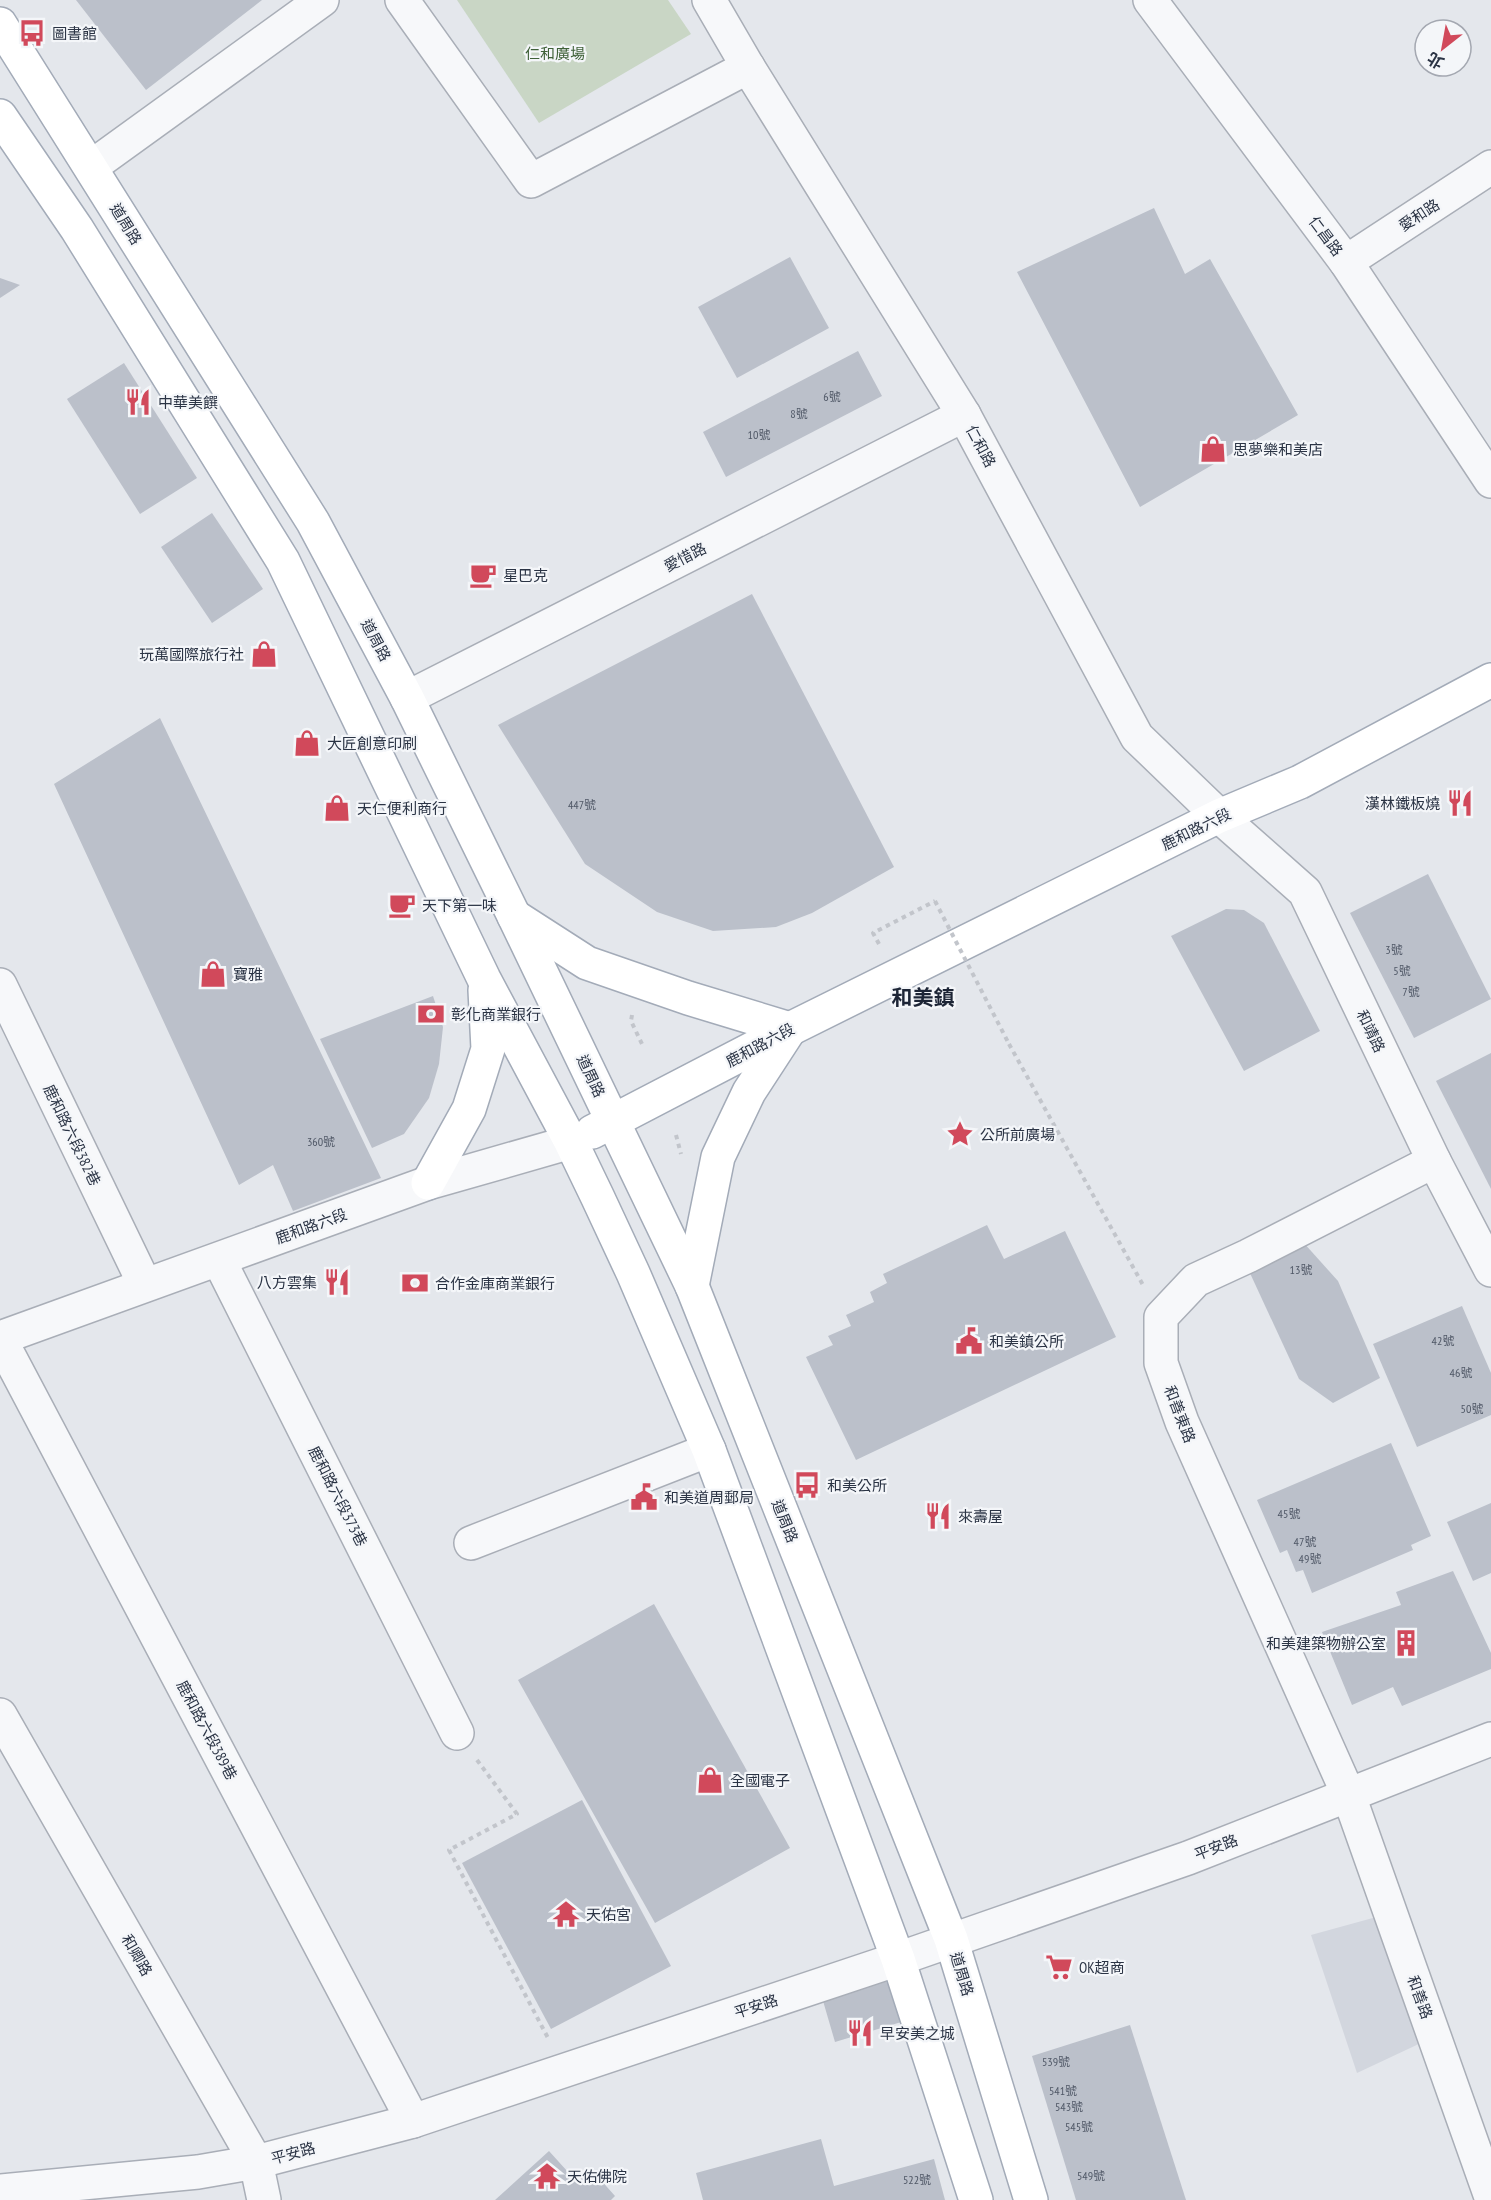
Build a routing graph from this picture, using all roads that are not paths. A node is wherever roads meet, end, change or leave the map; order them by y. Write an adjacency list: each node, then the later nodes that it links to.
1 (322, 0): 8 (street)
2 (402, 0): 6 (street)
3 (709, 0): 6 (street, 仁和路)
4 (1150, 0): 10 (street, 仁昌路)
5 (0, 24): 8 (main road, 道周路)
6 (748, 67): 11 (street, 仁和路)
7 (0, 116): 17 (main road)
8 (91, 167): 14 (main road, 道周路)
9 (1491, 167): 10 (street, 愛和路)
10 (1346, 262): 12 (street, 仁昌路)
11 (964, 415): 14 (street, 愛惜路); 15 (street, 仁和路)
12 (1491, 481)
13 (1491, 680): 15 (main road, 鹿和路六段)
14 (407, 698): 16 (main road, 道周路)
15 (1220, 816): 19 (main road, 鹿和路六段); 22 (street, 和靖路)
16 (514, 916): 19 (main road); 20 (main road, 道周路)
17 (484, 979): 21 (main road); 23 (main road)
18 (0, 985): 26 (street, 鹿和路六段382巷)
19 (790, 1029): 20 (main road, 鹿和路六段); 27 (main road)
20 (612, 1122): 21 (main road, 鹿和路六段); 27 (main road, 道周路)
21 (571, 1142): 23 (street, 鹿和路六段); 29 (main road)
22 (1434, 1161): 25 (street, 和靖路); 34 (street, 和善東路)
23 (428, 1183): 24 (street, 鹿和路六段)
24 (219, 1260): 26 (street, 鹿和路六段); 32 (street, 鹿和路六段373巷)
25 (1491, 1270)
26 (145, 1285): 28 (street, 鹿和路六段)
27 (692, 1286): 35 (main road, 道周路)
28 (0, 1339): 37 (street, 鹿和路六段389巷)
29 (709, 1450): 30 (street); 36 (main road)
30 (471, 1543)
31 (0, 1715): 38 (street, 和卿路)
32 (457, 1732)
33 (1491, 1739): 34 (street, 平安路)
34 (1349, 1796): 35 (street, 平安路); 40 (street, 和善路)
35 (951, 1939): 36 (street, 平安路); 43 (main road, 道周路)
36 (898, 1959): 37 (street, 平安路); 42 (main road)
37 (413, 2121): 38 (street, 平安路)
38 (256, 2162): 39 (street, 平安路); 41 (street, 和卿路)
39 (0, 2190)
40 (1491, 2197)
41 (264, 2200)
42 (976, 2200)
43 (1031, 2200)

